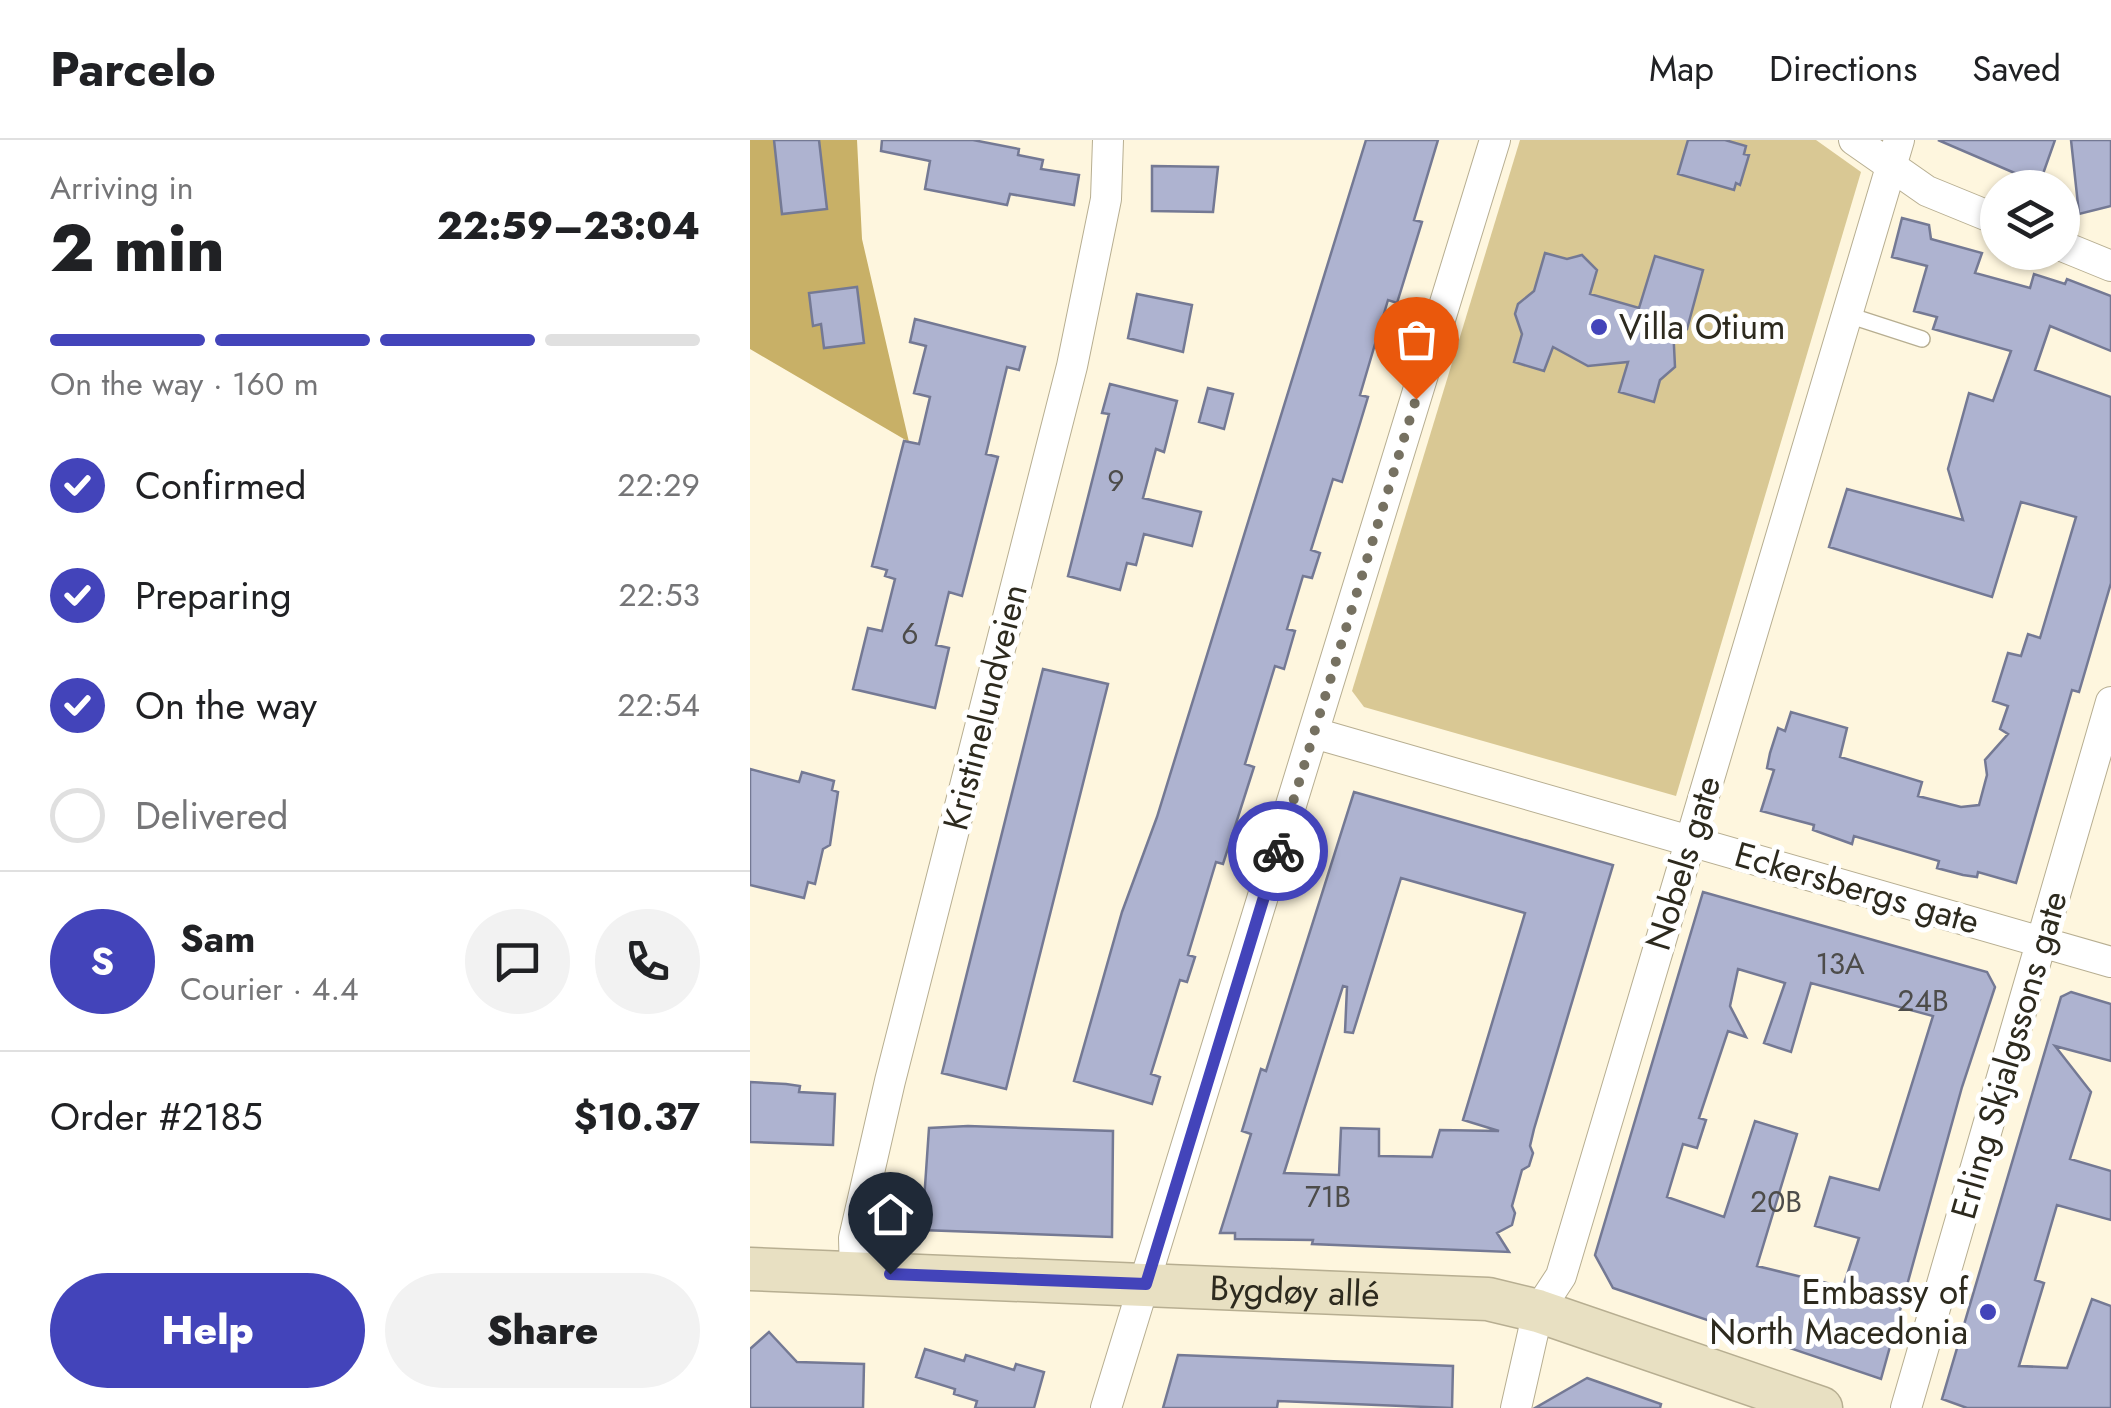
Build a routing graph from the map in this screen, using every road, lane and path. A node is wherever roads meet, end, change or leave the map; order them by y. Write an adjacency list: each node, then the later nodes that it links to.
1 (1108, 140): 16 (street, Kristinelundveien)
2 (1496, 140): 11 (street)
3 (1854, 140): 4 (street)
4 (1895, 153): 5 (street); 8 (street, Nobels gate)
5 (1980, 213)
6 (2080, 253): 7 (street)
7 (2111, 266)
8 (1848, 315): 9 (lane); 12 (street, Nobels gate)
9 (1922, 339)
10 (2111, 702): 13 (street, Erling Skjalgssons gate)
11 (1314, 732): 12 (street, Eckersbergs gate); 17 (street)
12 (1690, 840): 13 (street, Eckersbergs gate); 18 (street, Nobels gate)
13 (2042, 942): 14 (street, Eckersbergs gate); 22 (street, Erling Skjalgssons gate)
14 (2111, 962)
15 (750, 1270): 16 (main road, Bygdøy allé)
16 (855, 1273): 17 (main road, Bygdøy allé)
17 (1146, 1284): 18 (main road, Bygdøy allé); 19 (street)
18 (1538, 1311): 20 (street, Nobels gate); 21 (main road, Bygdøy allé)
19 (1106, 1408)
20 (1516, 1408)
21 (1820, 1408)
22 (1906, 1408)

